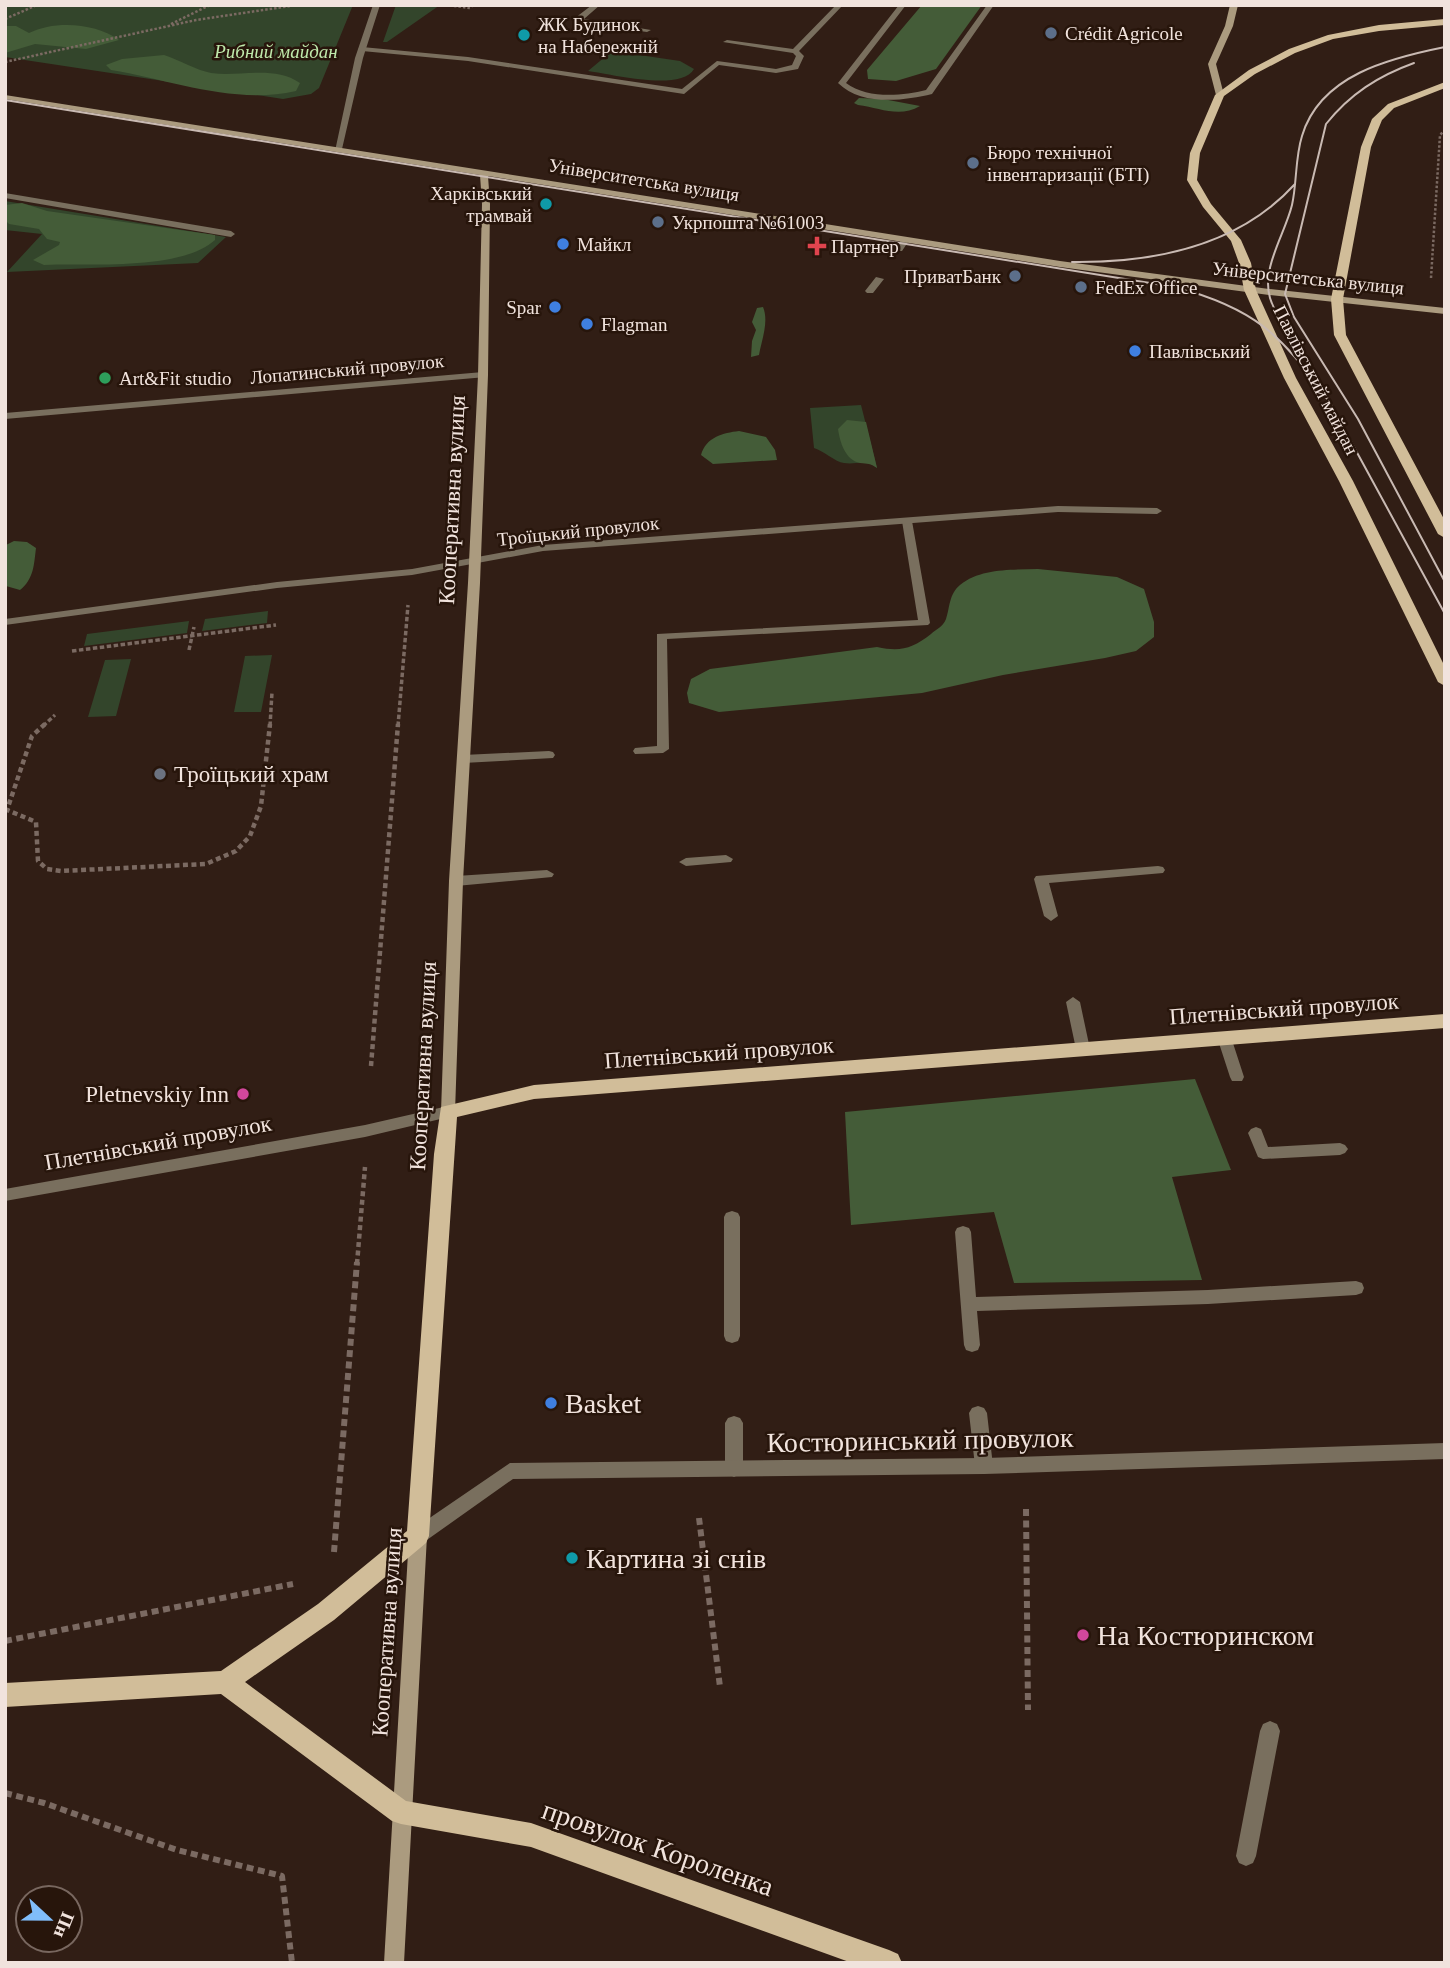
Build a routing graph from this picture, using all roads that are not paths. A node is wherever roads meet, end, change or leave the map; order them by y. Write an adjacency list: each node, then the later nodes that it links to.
1 (377, 5): 10 (street)
2 (597, 5): 8 (street)
3 (840, 5): 11 (street)
4 (904, 5): 5 (street)
5 (991, 5)
6 (1234, 5): 13 (street)
7 (1445, 22): 13 (main road)
8 (646, 30)
9 (727, 42): 11 (street)
10 (362, 49): 11 (street); 15 (street)
11 (795, 51)
12 (1445, 85): 24 (main road, Павлівський майдан)
13 (1220, 95): 22 (main road, Павлівський майдан)
14 (5, 97): 15 (street, Університетська вулиця)
15 (338, 149): 16 (street, Університетська вулиця)
16 (484, 172): 19 (street, Університетська вулиця); 26 (street, Кооперативна вулиця)
17 (5, 195): 18 (street)
18 (231, 234)
19 (906, 239): 20 (street); 22 (street, Університетська вулиця)
20 (899, 249)
21 (879, 279): 23 (street)
22 (1250, 290): 24 (street, Університетська вулиця); 33 (main road, Павлівський майдан)
23 (870, 292)
24 (1336, 299): 25 (street, Університетська вулиця); 30 (main road, Павлівський майдан)
25 (1445, 311)
26 (482, 375): 27 (street, Лопатинський провулок); 31 (street, Кооперативна вулиця)
27 (5, 416)
28 (1157, 511): 29 (street, Троїцький провулок)
29 (907, 521): 31 (street, Троїцький провулок); 35 (street)
30 (1445, 534)
31 (474, 560): 32 (street, Троїцький провулок); 37 (street, Кооперативна вулиця)
32 (5, 622)
33 (1440, 664): 34 (main road, Павлівський майдан)
34 (1445, 682)
35 (639, 751)
36 (549, 755): 37 (street)
37 (463, 759): 42 (street, Кооперативна вулиця)
38 (726, 859): 39 (street)
39 (686, 862)
40 (1158, 870): 43 (street)
41 (547, 874): 42 (street)
42 (456, 881): 49 (street, Кооперативна вулиця)
43 (1051, 916)
44 (1073, 1002): 47 (street)
45 (1445, 1021): 46 (main road, Плетнівський провулок)
46 (1224, 1037): 47 (main road, Плетнівський провулок); 48 (street)
47 (1083, 1049): 49 (main road, Плетнівський провулок)
48 (1237, 1077)
49 (448, 1112): 52 (street, Плетнівський провулок); 64 (main road, Кооперативна вулиця)
50 (1256, 1133): 51 (street)
51 (1340, 1149)
52 (5, 1195)
53 (732, 1217): 57 (street)
54 (962, 1232): 56 (street)
55 (1356, 1288): 56 (street)
56 (969, 1304): 58 (street)
57 (732, 1336)
58 (972, 1345)
59 (978, 1413): 62 (street)
60 (733, 1423): 63 (street)
61 (1445, 1451): 62 (street, Костюринський провулок)
62 (984, 1466): 63 (street, Костюринський провулок)
63 (734, 1469): 64 (street, Костюринський провулок)
64 (418, 1536): 65 (main road); 68 (street, Кооперативна вулиця)
65 (225, 1682): 66 (main road); 68 (main road)
66 (5, 1695)
67 (1270, 1731): 69 (street)
68 (401, 1812): 70 (street, Кооперативна вулиця); 71 (main road, провулок Короленка)
69 (1247, 1856)
70 (394, 1963)
71 (889, 1963)

